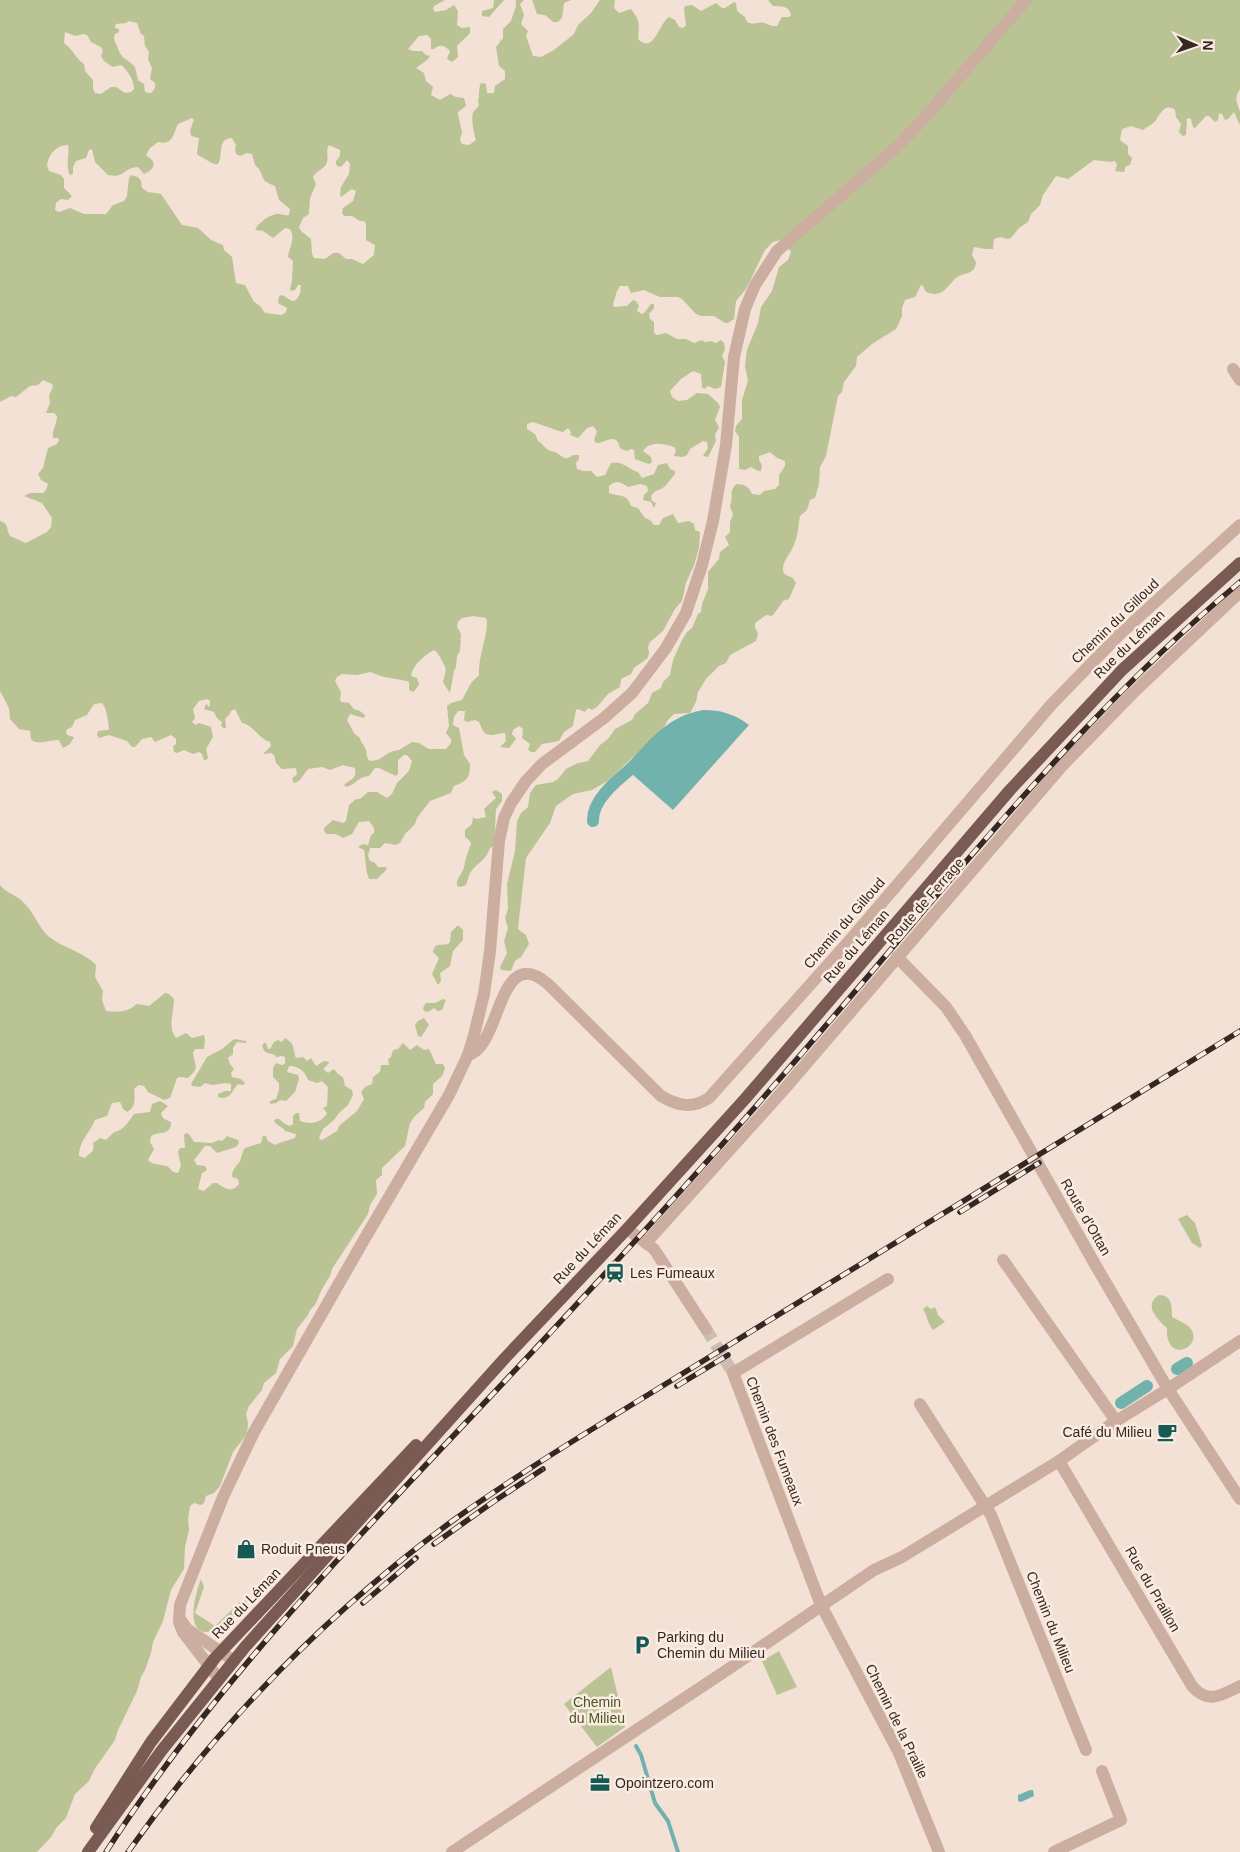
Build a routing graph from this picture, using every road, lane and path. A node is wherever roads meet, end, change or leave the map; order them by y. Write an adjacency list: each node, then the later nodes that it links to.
1 (1026, 0): 6 (street)
2 (1240, 525): 6 (street, Chemin du Gilloud)
3 (1240, 563): 7 (main road, Rue du Léman)
4 (1240, 592): 5 (street, Route de Ferrage)
5 (897, 957): 8 (street, Route de Ferrage); 14 (street, Route d'Ottan)
6 (468, 1055): 20 (street)
7 (627, 1228): 8 (street); 13 (main road, Rue du Léman)
8 (646, 1243): 11 (street)
9 (1004, 1260): 16 (street)
10 (888, 1279): 21 (street, Chemin des Fumeaux)
11 (706, 1329)
12 (1240, 1341): 14 (street)
13 (505, 1358): 22 (main road, Rue du Léman); 23 (main road, Rue du Léman)
14 (1168, 1389): 16 (street); 18 (street, Route d'Ottan)
15 (920, 1404): 19 (street, Chemin du Milieu)
16 (1116, 1421): 17 (street)
17 (1059, 1461): 19 (street); 26 (street, Rue du Praillon)
18 (1240, 1500)
19 (985, 1506): 21 (street); 27 (street, Chemin du Milieu)
20 (183, 1598): 22 (street); 24 (street)
21 (821, 1605): 31 (street); 32 (street, Chemin de la Praille)
22 (221, 1651): 23 (street); 24 (main road, Rue du Léman)
23 (234, 1661): 25 (main road, Rue du Léman)
24 (209, 1665): 25 (street); 29 (main road, Rue du Léman)
25 (219, 1679): 30 (main road, Rue du Léman)
26 (1240, 1686)
27 (1086, 1750)
28 (1102, 1771): 33 (street)
29 (82, 1852)
30 (88, 1852)
31 (452, 1852)
32 (939, 1852)
33 (1054, 1852)

